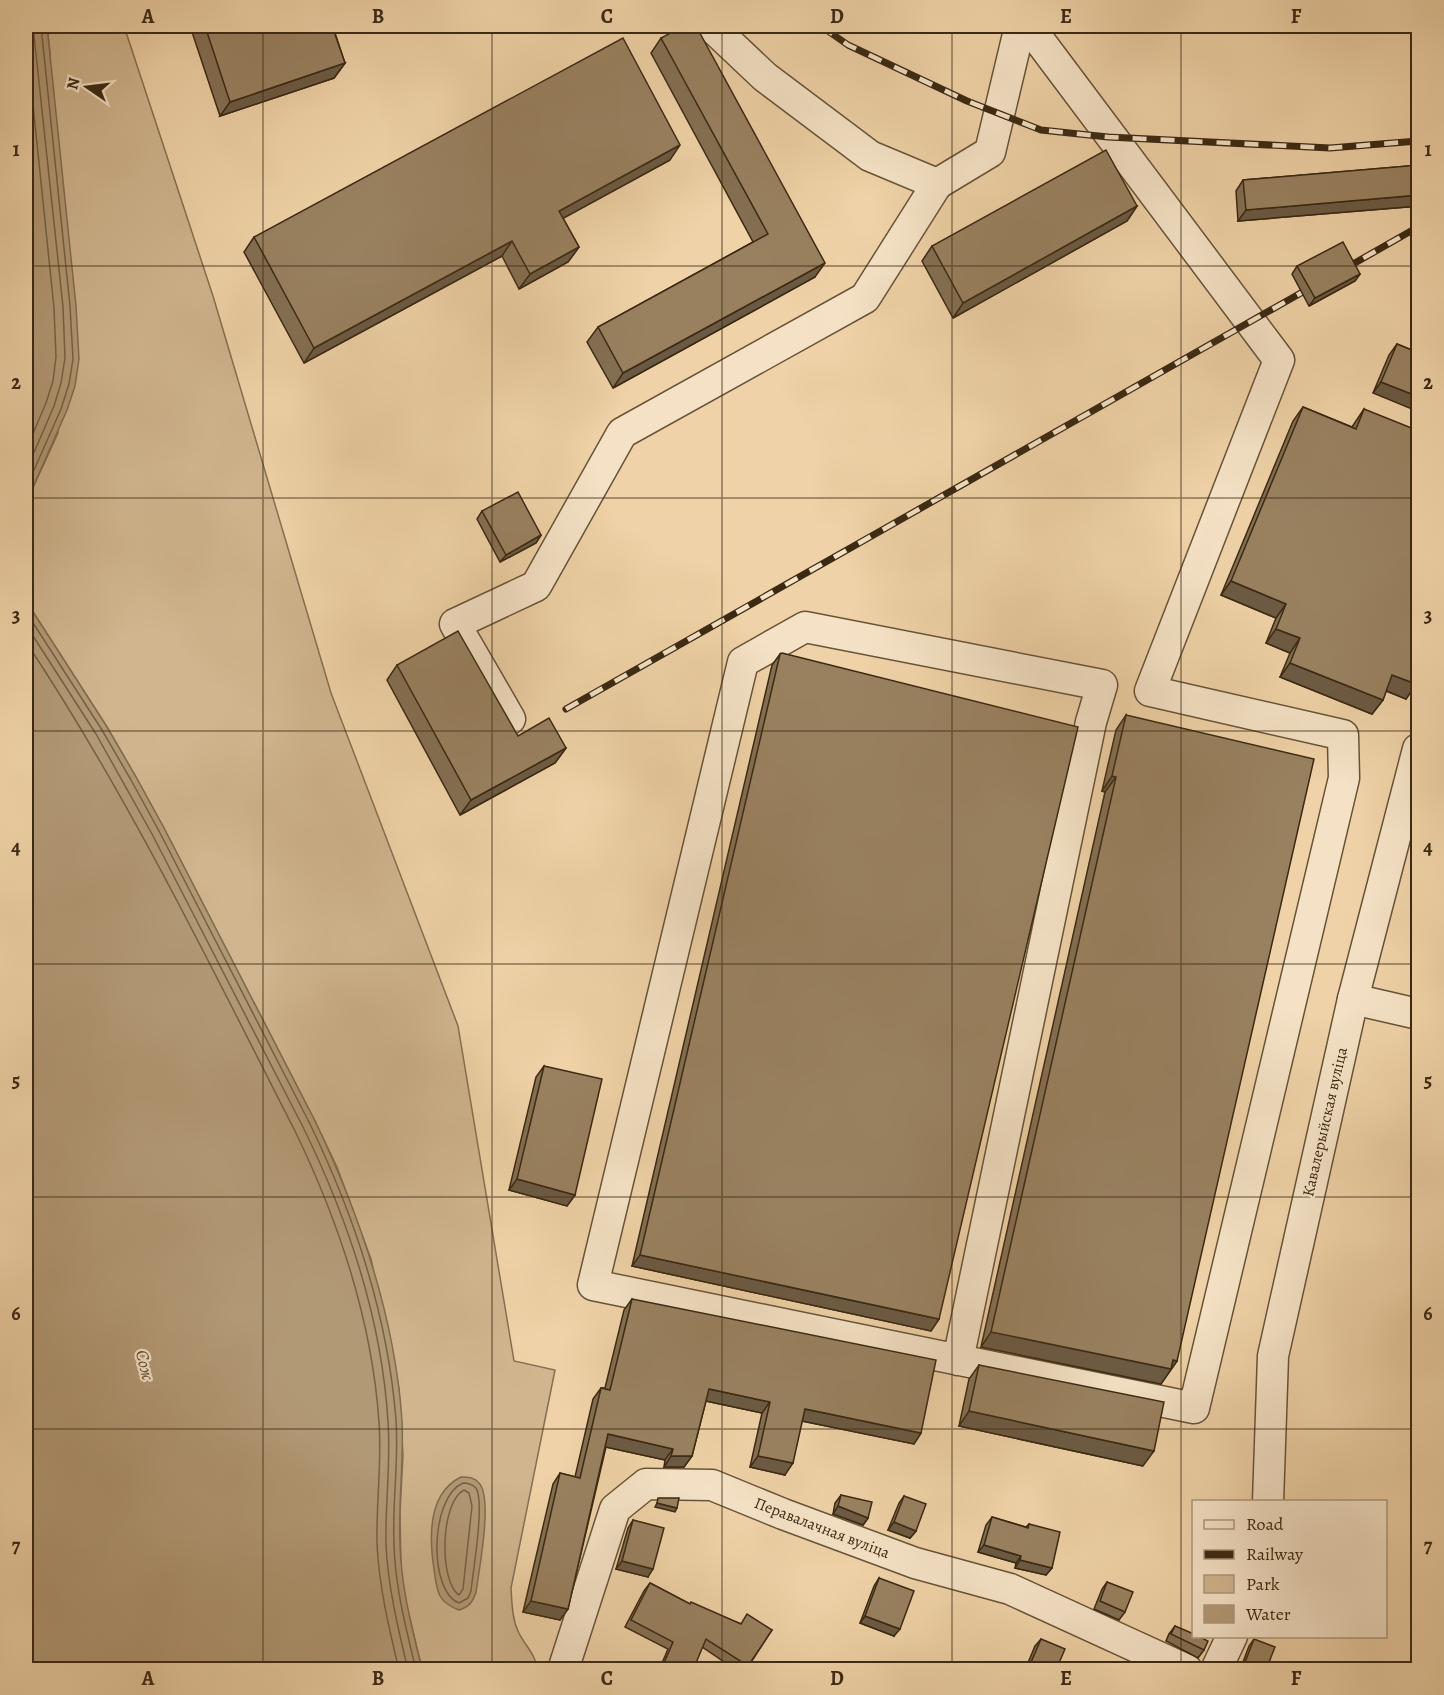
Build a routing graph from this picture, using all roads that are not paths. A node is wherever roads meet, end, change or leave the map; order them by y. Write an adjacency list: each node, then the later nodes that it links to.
1 (711, 26): 4 (street)
2 (1020, 26): 4 (street)
3 (1035, 26): 6 (street)
4 (937, 184): 7 (street)
5 (1102, 685): 6 (street); 11 (street); 11 (street)
6 (1150, 691): 11 (street)
7 (510, 719)
8 (1419, 749): 9 (street, Кавалерыйская вуліца)
9 (1353, 999): 10 (street); 12 (street, Кавалерыйская вуліца)
10 (1419, 1014)
11 (958, 1360)
12 (1268, 1500)
13 (1231, 1638): 16 (street)
14 (563, 1670): 15 (street, Перавалачная вуліца)
15 (1187, 1670)
16 (1216, 1670)

